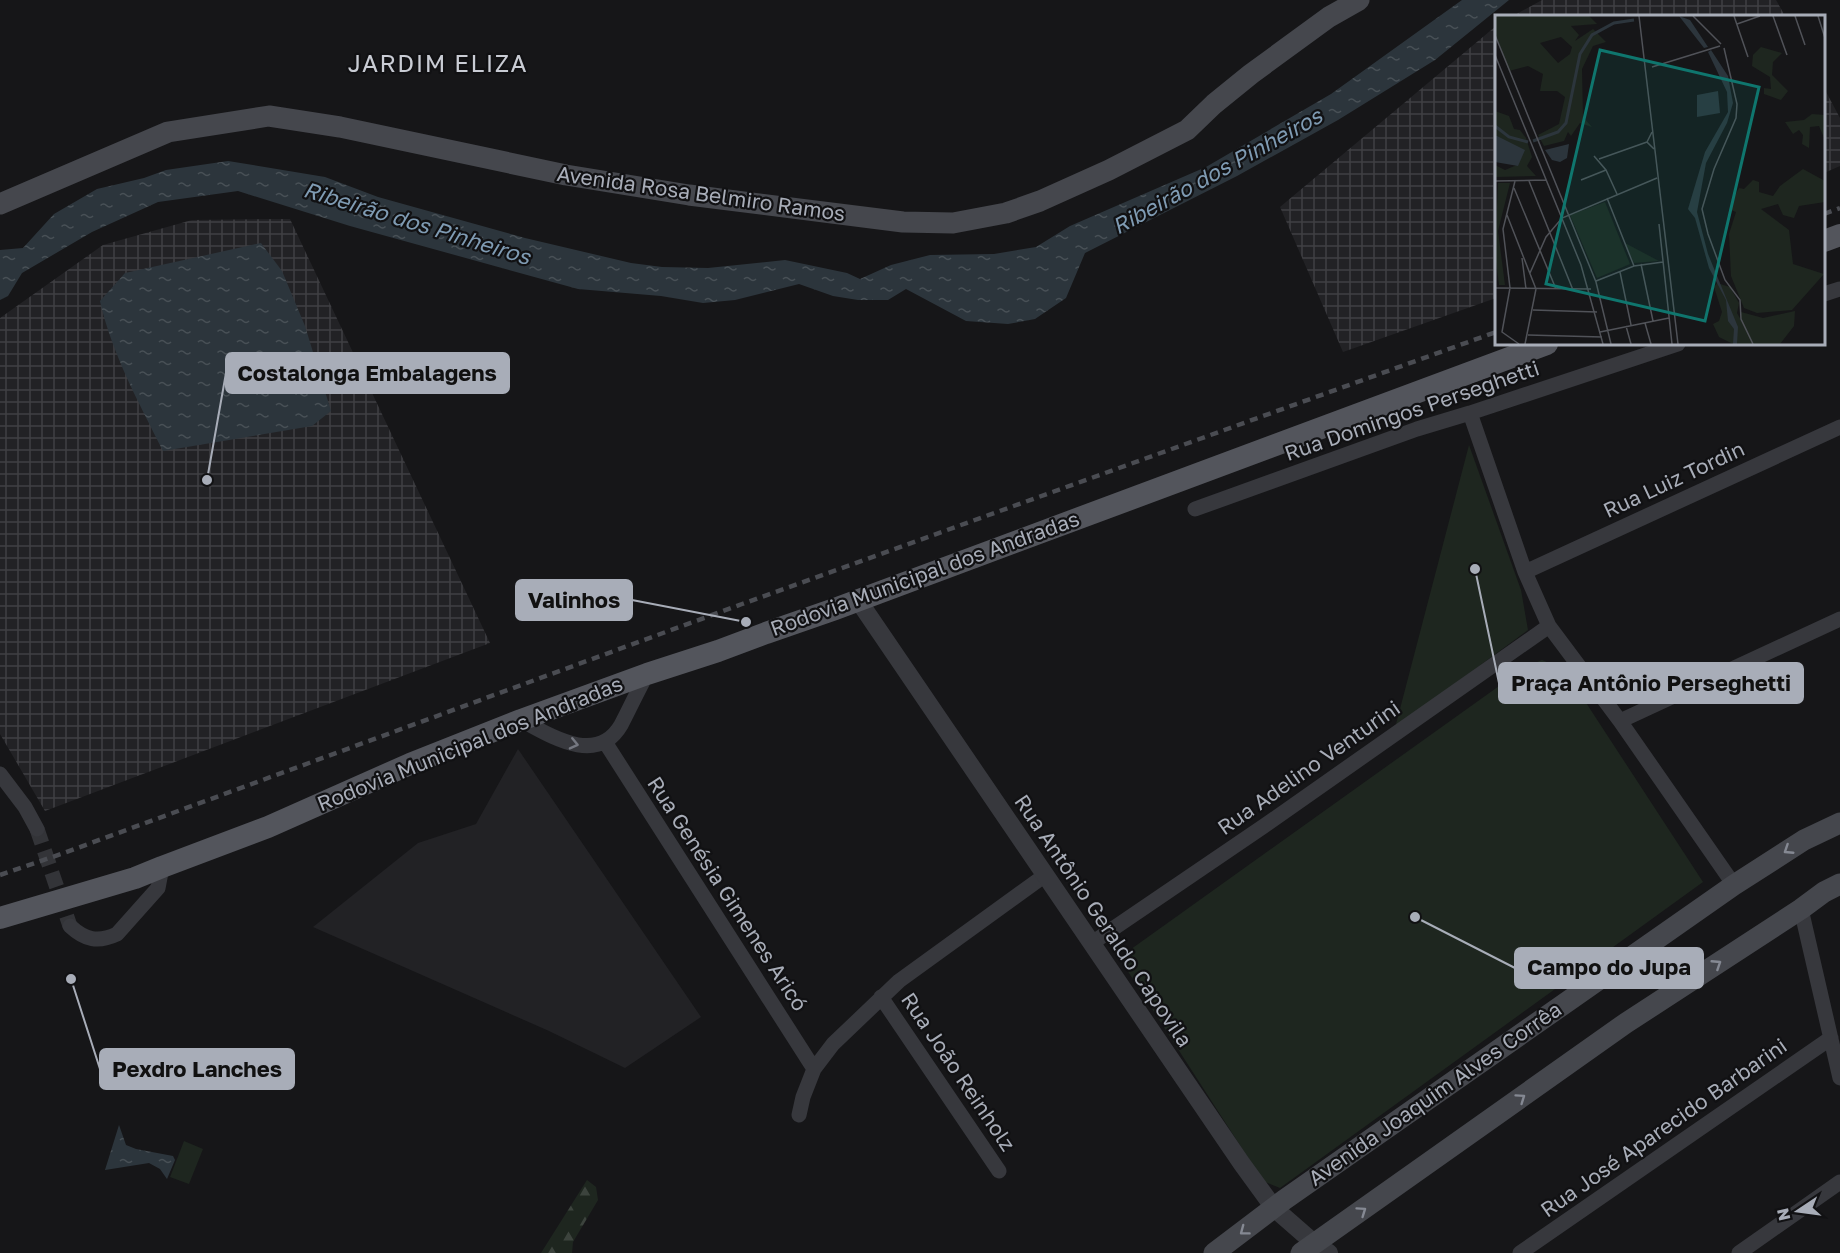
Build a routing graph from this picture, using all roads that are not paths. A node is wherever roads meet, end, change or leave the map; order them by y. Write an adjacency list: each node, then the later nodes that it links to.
1 (1359, 0): 2 (main road, Avenida Rosa Belmiro Ramos)
2 (0, 204)
3 (1840, 235): 4 (main road)
4 (1825, 241)
5 (1840, 289): 6 (street)
6 (1825, 294)
7 (1544, 345): 13 (main road, Rodovia Municipal dos Andradas)
8 (1675, 345): 9 (street, Rua Domingos Perseghetti)
9 (1470, 413): 11 (street, Rua Domingos Perseghetti); 12 (street)
10 (1840, 426): 12 (street, Rua Luiz Tordin)
11 (1195, 509)
12 (1525, 572): 15 (street)
13 (858, 600): 16 (main road, Rodovia Municipal dos Andradas); 24 (street, Rua Antônio Geraldo Capovila)
14 (1840, 619): 18 (street)
15 (1549, 626): 18 (street); 30 (street, Rua Adelino Venturini)
16 (646, 674): 17 (main road, Rodovia Municipal dos Andradas); 19 (street)
17 (521, 720): 19 (street, one-way to 19); 23 (main road, Rodovia Municipal dos Andradas)
18 (1620, 721): 26 (street)
19 (604, 742): 33 (street, Rua Genésia Gimenes Aricó)
20 (0, 774): 22 (street)
21 (1840, 823): 26 (main road, Avenida Joaquim Alves Corrêa, one-way to 26)
22 (37, 829)
23 (162, 867): 28 (main road, Rodovia Municipal dos Andradas); 29 (street)
24 (1044, 876): 30 (street, Rua Antônio Geraldo Capovila); 31 (street)
25 (1840, 884): 27 (main road)
26 (1734, 885): 38 (main road, Avenida Joaquim Alves Corrêa)
27 (1801, 909): 32 (street); 39 (main road, one-way to 27)
28 (0, 918)
29 (70, 926)
30 (1092, 943): 38 (street, Rua Antônio Geraldo Capovila)
31 (882, 997): 33 (street); 36 (street, Rua João Reinholz)
32 (1831, 1038): 34 (street); 41 (street, Rua José Aparecido Barbarini)
33 (814, 1069): 35 (street)
34 (1840, 1078)
35 (799, 1115)
36 (999, 1171)
37 (1840, 1182): 42 (street)
38 (1274, 1208): 39 (street, Rua Antônio Geraldo Capovila); 40 (main road, Avenida Joaquim Alves Corrêa, one-way to 40)
39 (1315, 1250)
40 (1214, 1253)
41 (1520, 1253)
42 (1739, 1253)

